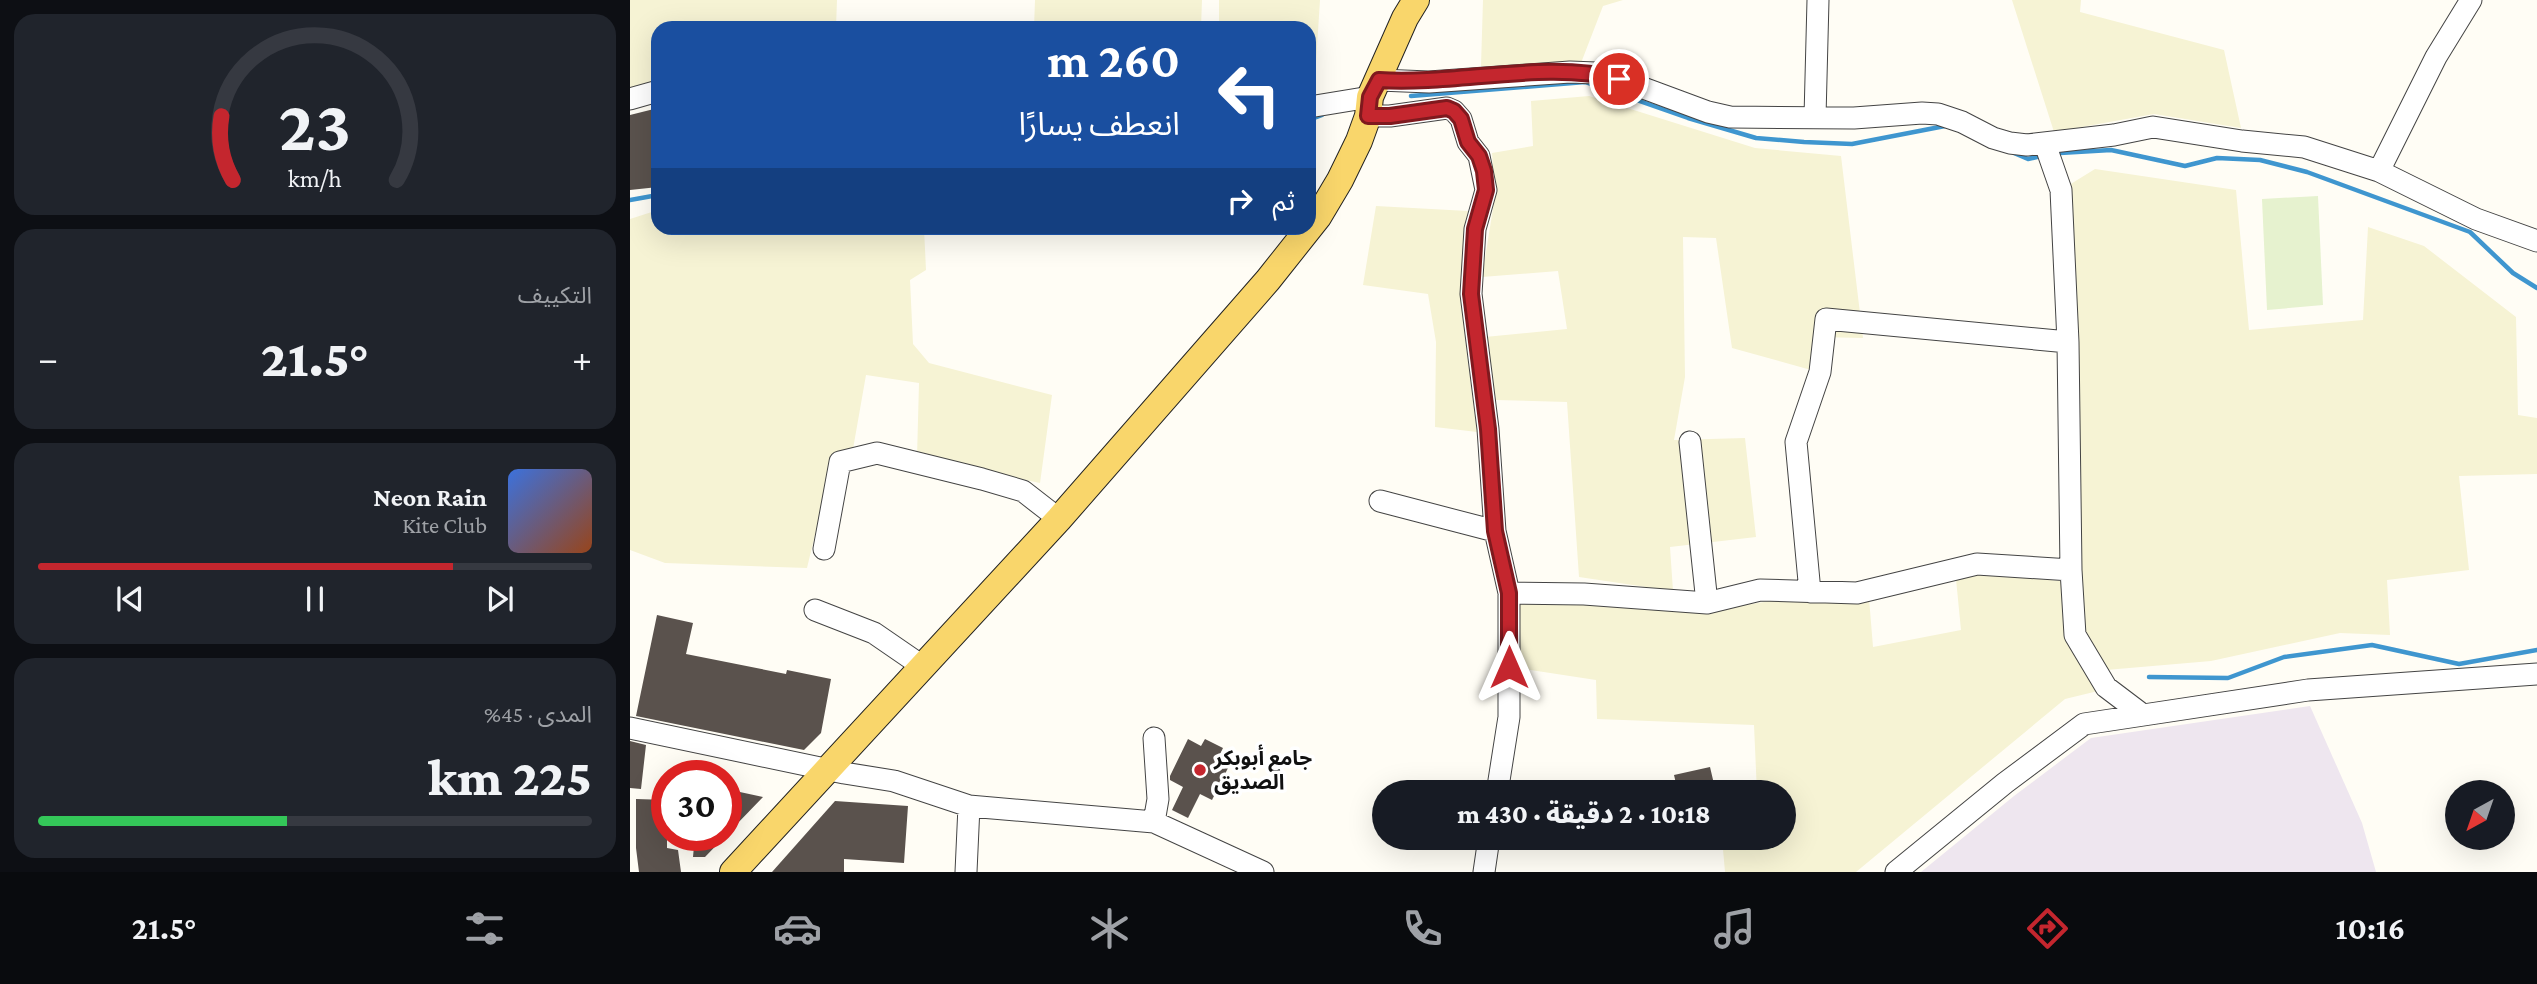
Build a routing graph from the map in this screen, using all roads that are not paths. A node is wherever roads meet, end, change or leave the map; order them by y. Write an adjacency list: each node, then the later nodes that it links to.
1 (1416, 0): 5 (main road)
2 (1818, 0): 8 (street)
3 (2471, 0): 10 (street)
4 (651, 93): 6 (street)
5 (1372, 98): 7 (street); 8 (street); 11 (main road); 18 (street)
6 (630, 99)
7 (1316, 106)
8 (1815, 117): 9 (street)
9 (2045, 144): 10 (street); 14 (street)
10 (2379, 171): 13 (street)
11 (1316, 220)
12 (1304, 235): 17 (main road)
13 (2537, 241)
14 (2068, 342): 20 (street); 21 (street)
15 (1690, 442): 23 (street)
16 (1380, 501): 18 (street)
17 (1059, 519): 19 (street); 25 (main road)
18 (1495, 531): 22 (street)
19 (824, 549)
20 (2071, 570): 21 (street); 27 (street)
21 (1811, 592): 23 (street)
22 (1509, 593): 23 (street); 31 (street)
23 (1707, 603)
24 (815, 610): 25 (street)
25 (922, 666): 30 (main road)
26 (2537, 674): 27 (street)
27 (2143, 715): 39 (street)
28 (630, 728): 30 (street)
29 (1154, 738): 33 (street)
30 (827, 769): 32 (street); 35 (main road)
31 (1499, 780)
32 (969, 806): 33 (street); 36 (street)
33 (1154, 822): 37 (street)
34 (1487, 850): 38 (street)
35 (733, 872)
36 (966, 872)
37 (1263, 872)
38 (1484, 872)
39 (1896, 872)

